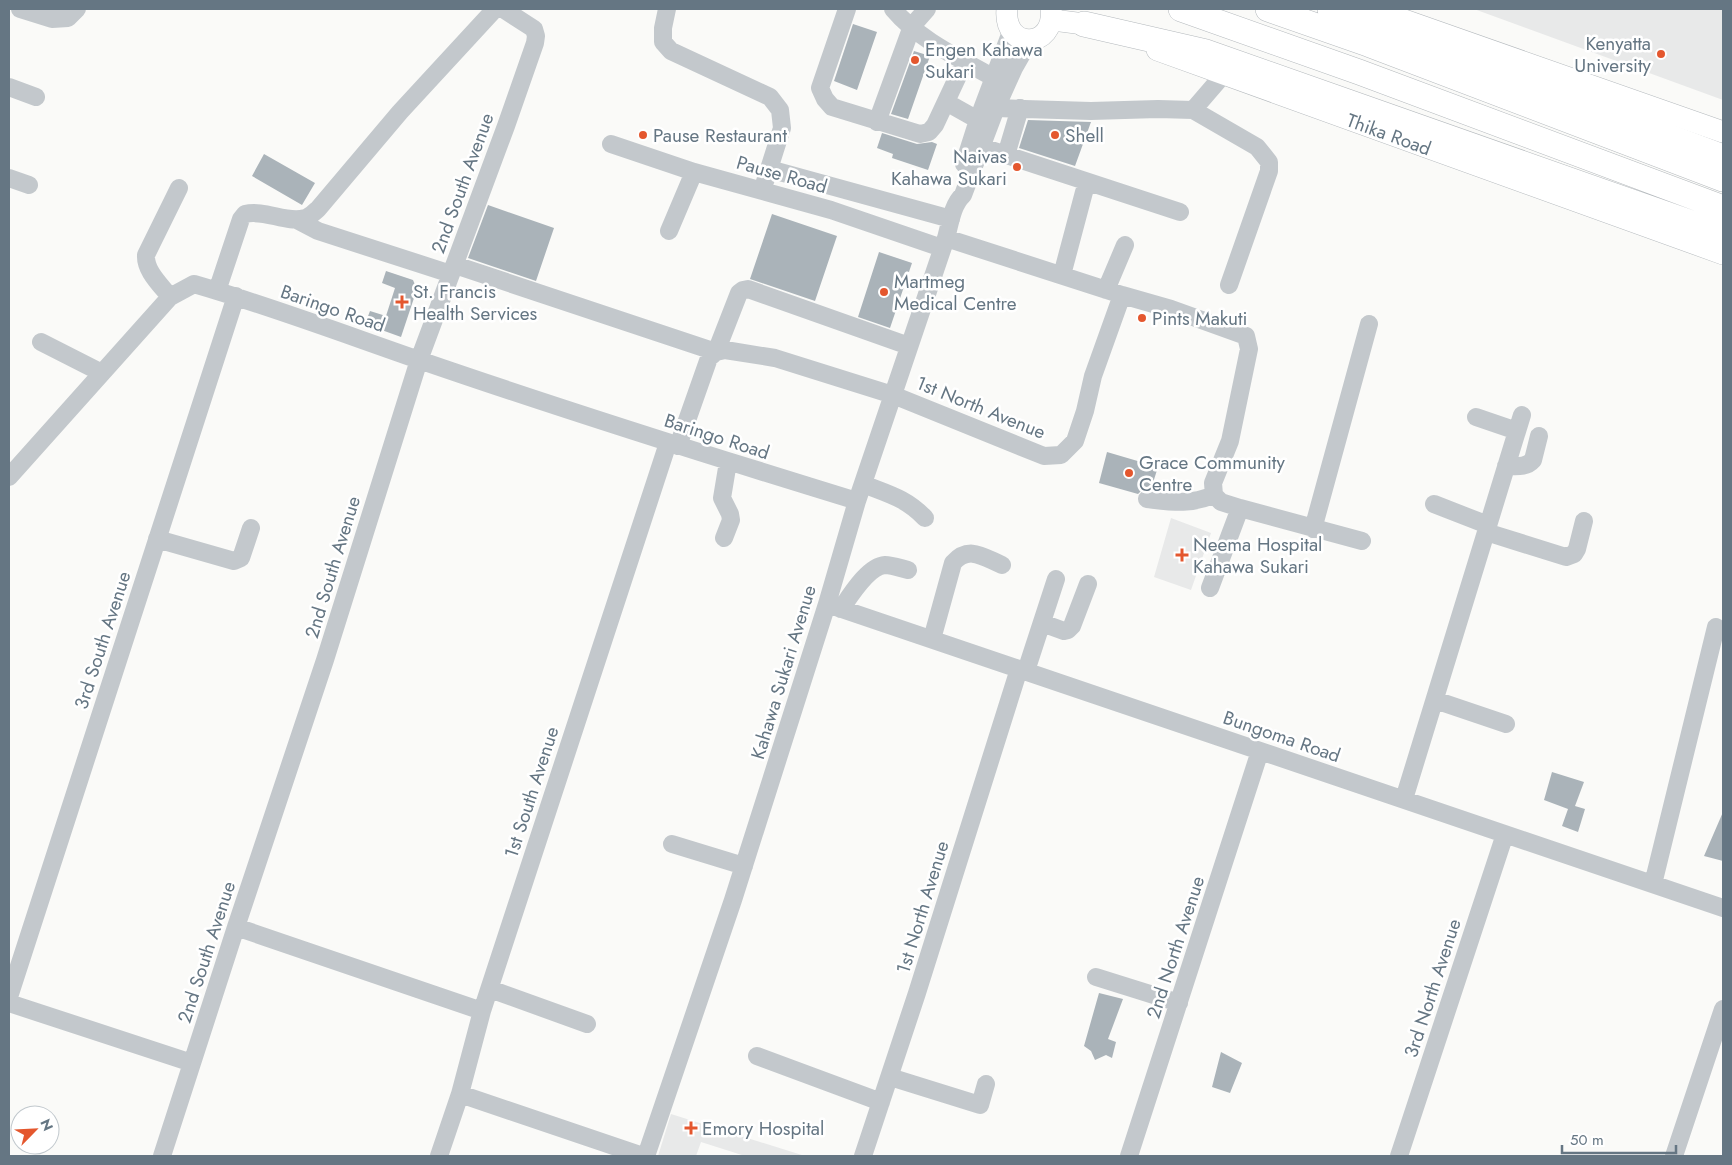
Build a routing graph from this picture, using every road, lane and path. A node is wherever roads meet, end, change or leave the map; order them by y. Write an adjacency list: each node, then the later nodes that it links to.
1 (20, 9): 2 (street)
2 (77, 9)
3 (496, 9): 47 (street)
4 (502, 9): 53 (street, 2nd South Avenue)
5 (667, 9): 35 (street)
6 (847, 9): 29 (street)
7 (892, 9): 16 (street)
8 (927, 9): 16 (street)
9 (1007, 9): 17 (main road)
10 (1182, 9): 44 (highway)
11 (1268, 9): 38 (highway)
12 (1330, 9): 34 (highway)
13 (1374, 9): 30 (main road)
14 (1052, 14): 15 (main road, Thika Road); 18 (main road)
15 (1084, 24): 20 (main road, Thika Road); 49 (highway)
16 (912, 26): 19 (street); 29 (street)
17 (1011, 32): 18 (main road); 21 (street, Kahawa Sukari Avenue)
18 (1030, 40): 25 (street, Kahawa Sukari Avenue)
19 (965, 61): 21 (street); 24 (street)
20 (1224, 74): 27 (street); 52 (main road, Thika Road)
21 (994, 78): 28 (street, Kahawa Sukari Avenue)
22 (9, 87): 23 (street)
23 (36, 97)
24 (946, 102): 28 (street); 29 (street)
25 (996, 108): 26 (street); 32 (street, Kahawa Sukari Avenue)
26 (1020, 108): 27 (street); 33 (street)
27 (1193, 110): 55 (street)
28 (978, 120): 43 (street, Kahawa Sukari Avenue)
29 (877, 122)
30 (1723, 132)
31 (611, 144): 36 (street, Pause Road)
32 (982, 148): 33 (street); 43 (street, Kahawa Sukari Avenue)
33 (1006, 155): 39 (street)
34 (1723, 157)
35 (769, 169): 42 (street); 46 (street)
36 (694, 172): 42 (street, Pause Road); 48 (street)
37 (9, 178): 40 (street)
38 (1723, 179)
39 (1088, 182): 45 (street); 54 (street)
40 (28, 185)
41 (179, 188): 59 (street)
42 (762, 191): 50 (street, Pause Road)
43 (958, 201): 46 (street, Kahawa Sukari Avenue)
44 (1723, 208)
45 (1180, 212)
46 (951, 219): 50 (street, Kahawa Sukari Avenue)
47 (297, 220): 53 (street, 1st North Avenue); 56 (street, 1st North Avenue)
48 (669, 231)
49 (1723, 234)
50 (944, 243): 54 (street, Pause Road); 62 (street, Kahawa Sukari Avenue)
51 (1126, 245): 57 (street, 1st North Avenue)
52 (1723, 254)
53 (453, 270): 63 (street, 1st North Avenue); 64 (street, 2nd South Avenue)
54 (1062, 275): 57 (street, Pause Road)
55 (1229, 285)
56 (217, 291): 58 (street, Baringo Road); 59 (street, Baringo Road)
57 (1114, 292): 66 (street, 1st North Avenue); 74 (street, Pause Road)
58 (236, 296): 64 (street, Baringo Road); 85 (street, 3rd South Avenue)
59 (170, 297): 65 (street, Baringo Road)
60 (1369, 324): 82 (street)
61 (41, 342): 65 (street)
62 (909, 346): 63 (street, 1st South Avenue); 66 (street, Kahawa Sukari Avenue)
63 (716, 352): 66 (street, 1st North Avenue); 69 (street, 1st South Avenue)
64 (419, 360): 69 (street, Baringo Road); 106 (street, 2nd South Avenue)
65 (102, 374): 72 (street, Baringo Road)
66 (893, 394): 73 (street, Kahawa Sukari Avenue)
67 (1476, 417): 71 (street)
68 (1539, 436): 71 (street)
69 (673, 444): 70 (street, Baringo Road); 108 (street, 1st South Avenue)
70 (728, 462): 76 (street, Baringo Road); 84 (street)
71 (1506, 466): 83 (street)
72 (10, 474)
73 (863, 484): 76 (street, Kahawa Sukari Avenue); 79 (street)
74 (1214, 495): 75 (street); 78 (street)
75 (1148, 499)
76 (857, 501): 92 (street, Kahawa Sukari Avenue)
77 (1434, 504): 83 (street)
78 (1240, 508): 82 (street); 91 (street)
79 (925, 518)
80 (1584, 521): 83 (street)
81 (251, 528): 85 (street)
82 (1313, 529): 86 (street)
83 (1487, 529): 97 (street)
84 (724, 538)
85 (157, 539): 109 (street, 3rd South Avenue)
86 (1362, 541)
87 (1002, 565): 95 (street)
88 (908, 570): 92 (street)
89 (1056, 579): 93 (street, 1st North Avenue)
90 (1088, 584): 93 (street)
91 (1210, 588)
92 (834, 606): 95 (street, Bungoma Road); 103 (street, Kahawa Sukari Avenue)
93 (1042, 623): 96 (street, 1st North Avenue)
94 (1716, 627): 104 (street)
95 (932, 640): 96 (street, Bungoma Road)
96 (1023, 670): 99 (street, Bungoma Road); 117 (street, 1st North Avenue)
97 (1435, 700): 98 (street); 100 (street)
98 (1506, 724)
99 (1260, 751): 100 (street, Bungoma Road); 111 (street, 2nd North Avenue)
100 (1404, 800): 101 (street, Bungoma Road)
101 (1505, 834): 104 (street, Bungoma Road); 126 (street, 3rd North Avenue)
102 (672, 844): 103 (street)
103 (744, 866): 123 (street, Kahawa Sukari Avenue)
104 (1653, 884): 105 (street, Bungoma Road)
105 (1723, 908)
106 (236, 927): 113 (street); 116 (street, 2nd South Avenue)
107 (1096, 977): 111 (street)
108 (490, 989): 113 (street, 1st South Avenue); 114 (street)
109 (9, 997)
110 (9, 1003): 116 (street)
111 (1179, 1003): 125 (street, 2nd North Avenue)
112 (1723, 1009): 127 (street)
113 (482, 1011): 119 (street, 1st South Avenue)
114 (587, 1024)
115 (757, 1056): 120 (street)
116 (192, 1063): 121 (street, 2nd South Avenue)
117 (890, 1077): 118 (street); 120 (street, 1st North Avenue)
118 (986, 1084)
119 (460, 1094): 122 (street, 1st South Avenue); 123 (street)
120 (881, 1102): 124 (street, 1st North Avenue)
121 (162, 1156)
122 (438, 1156)
123 (644, 1156)
124 (864, 1156)
125 (1129, 1156)
126 (1399, 1156)
127 (1674, 1156)

